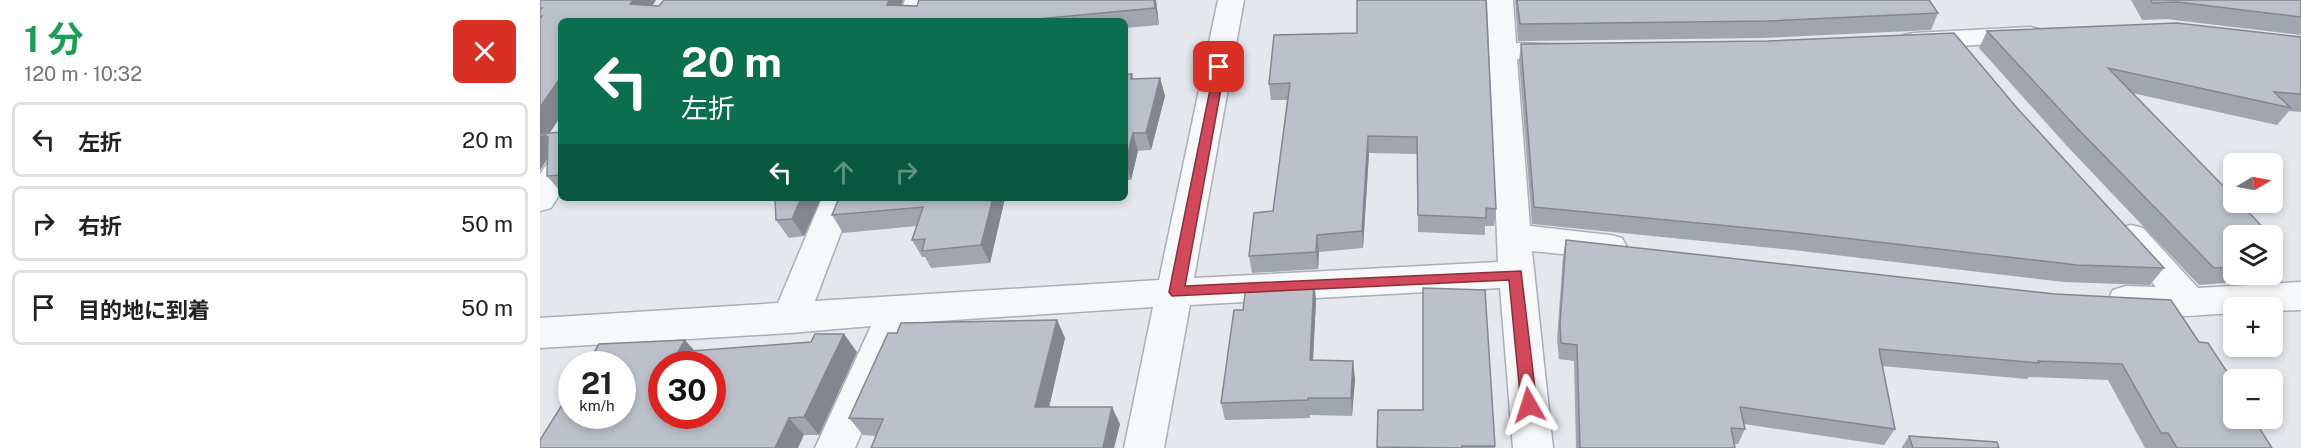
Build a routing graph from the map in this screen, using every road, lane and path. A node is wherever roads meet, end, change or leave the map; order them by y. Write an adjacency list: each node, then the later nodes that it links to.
1 (918, 0): 4 (street)
2 (1231, 0): 18 (street)
3 (1500, 0): 9 (street)
4 (911, 18)
5 (1946, 29): 6 (street); 7 (street); 10 (street)
6 (2060, 34)
7 (1893, 42)
8 (1587, 50): 9 (street)
9 (1504, 51): 15 (street)
10 (1975, 64)
11 (558, 171): 12 (street)
12 (540, 200)
13 (837, 201): 23 (street)
14 (2109, 214): 21 (street)
15 (1514, 237): 16 (street); 17 (street)
16 (1642, 250)
17 (1516, 274): 18 (street); 27 (street)
18 (1177, 292): 22 (street); 26 (street)
19 (2301, 296): 21 (street)
20 (2099, 299): 21 (street)
21 (2190, 302)
22 (896, 311): 23 (street); 25 (street)
23 (790, 319): 24 (street)
24 (540, 333)
25 (835, 448)
26 (1144, 448)
27 (1533, 448)

